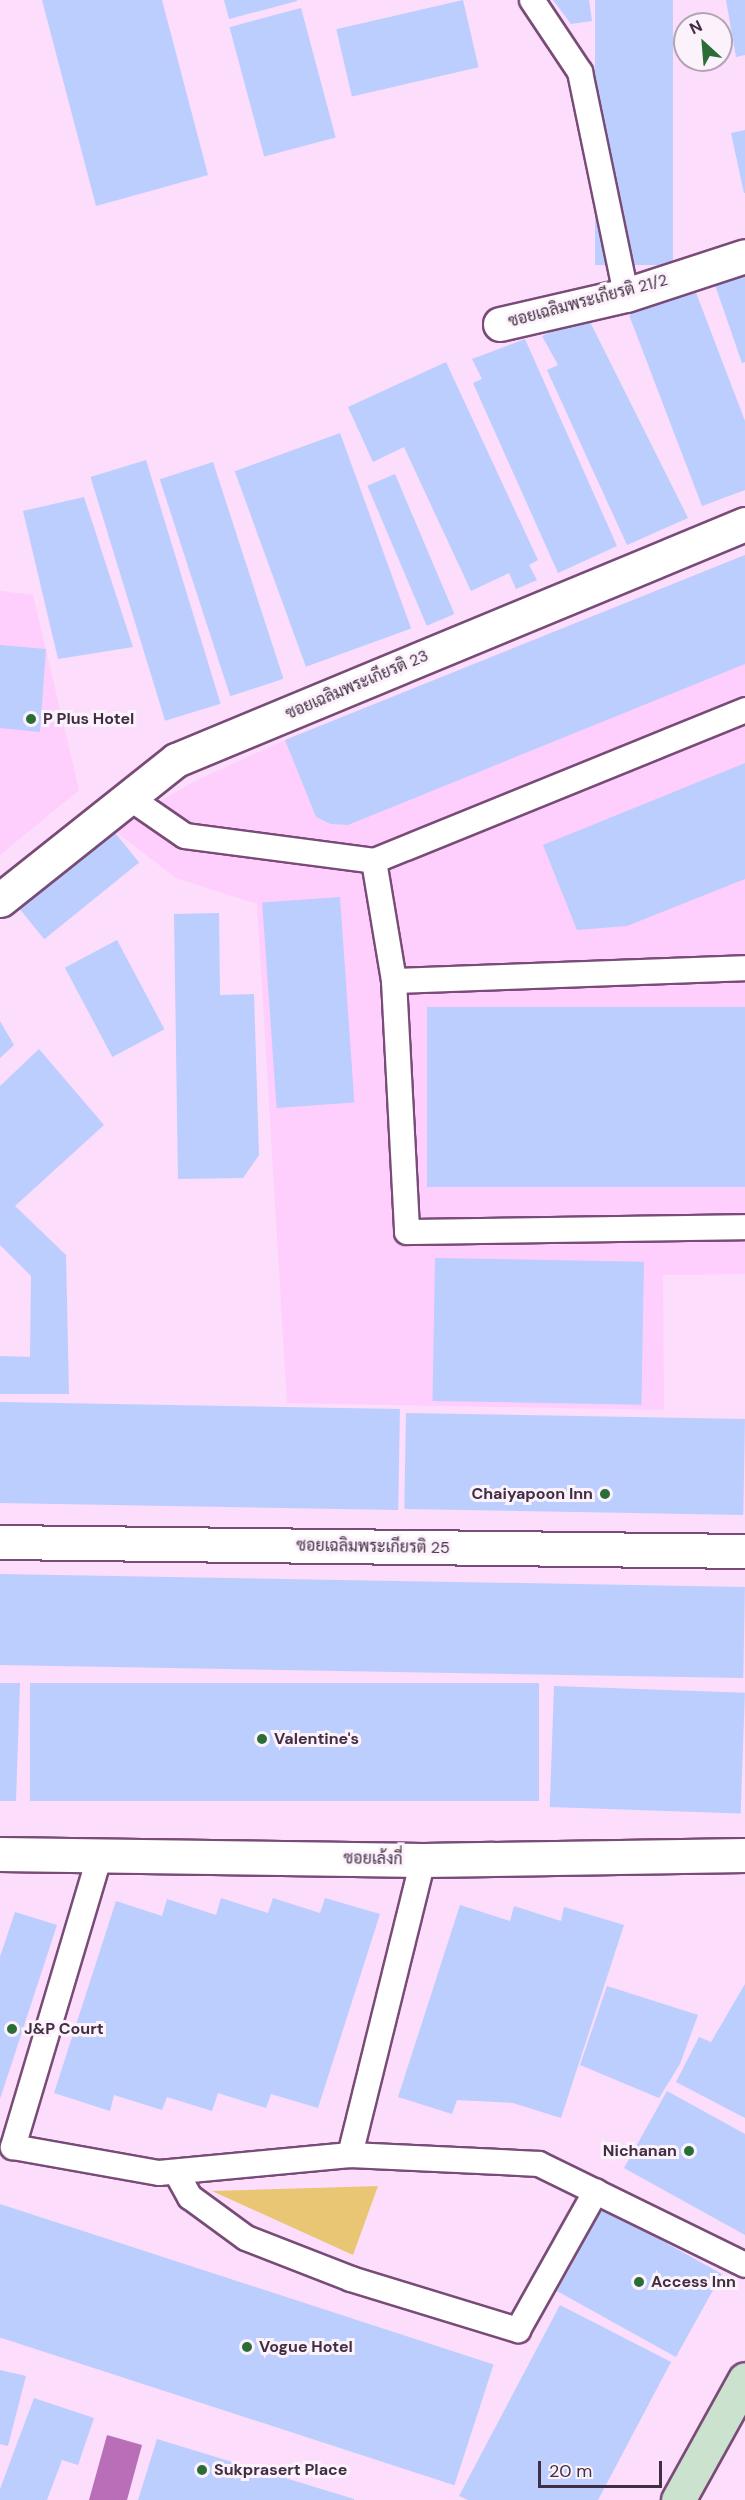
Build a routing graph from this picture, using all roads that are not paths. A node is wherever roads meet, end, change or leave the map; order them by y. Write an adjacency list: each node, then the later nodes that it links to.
1 (532, 0): 3 (lane)
2 (745, 256): 3 (street, ซอยเฉลิมพระเกียรติ 21/2)
3 (626, 295): 4 (street, ซอยเฉลิมพระเกียรติ 21/2)
4 (500, 324)
5 (745, 524): 7 (street, ซอยเฉลิมพระเกียรติ 23)
6 (745, 710): 8 (lane)
7 (127, 796): 8 (lane); 9 (street, ซอยเฉลิมพระเกียรติ 23)
8 (374, 861): 11 (lane)
9 (0, 900)
10 (745, 968): 11 (lane)
11 (394, 981): 12 (lane)
12 (745, 1227)
13 (0, 1542): 14 (street, ซอยเฉลิมพระเกียรติ 25)
14 (745, 1551)
15 (0, 1854): 16 (street, ซอยเล้งกี่)
16 (100, 1854): 18 (street, ซอยเล้งกี่); 20 (lane)
17 (745, 1855): 18 (street, ซอยเล้งกี่)
18 (423, 1860): 19 (lane)
19 (350, 2156): 20 (lane); 21 (lane)
20 (176, 2172): 21 (lane)
21 (596, 2192): 22 (lane)
22 (745, 2265)
23 (745, 2379): 24 (main road)
24 (678, 2500)

